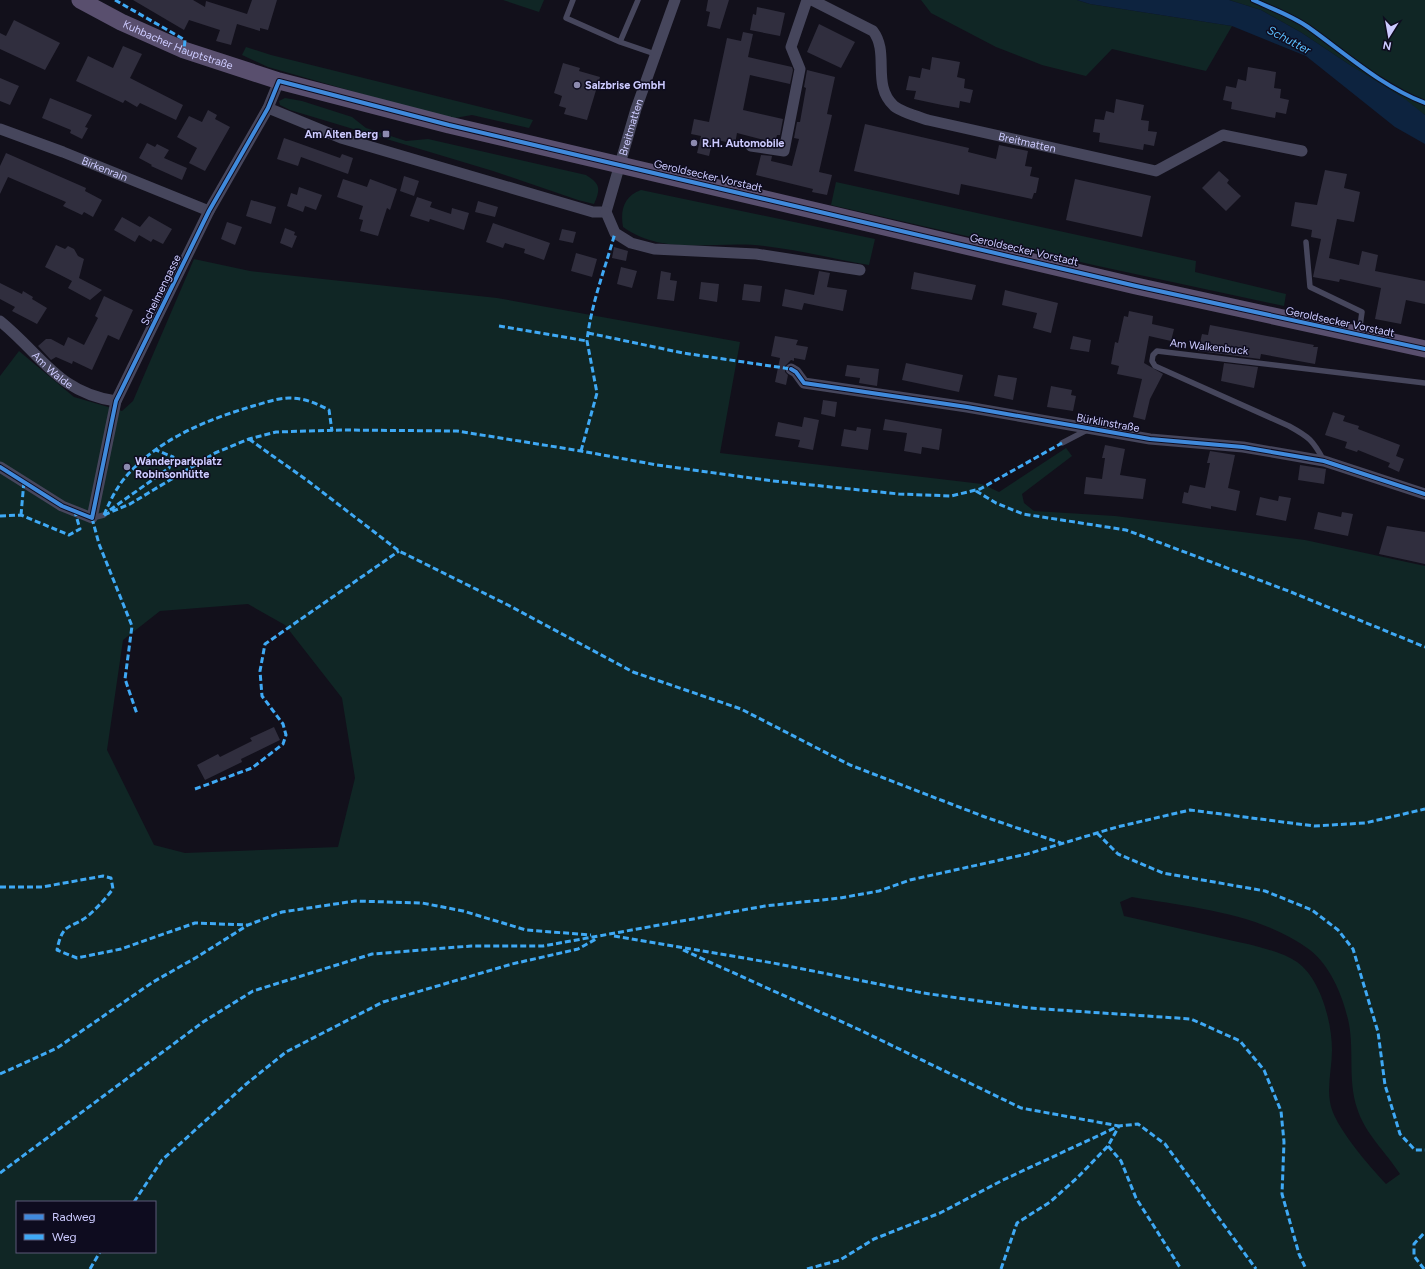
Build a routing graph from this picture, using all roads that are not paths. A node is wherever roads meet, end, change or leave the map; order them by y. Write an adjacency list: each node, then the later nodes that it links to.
1 (80, 0): 9 (main road, Kuhbacher Hauptstraße)
2 (573, 0): 7 (lane)
3 (638, 0): 7 (lane)
4 (675, 0): 8 (street, Breitmatten)
5 (807, 0): 12 (street)
6 (812, 0): 13 (street, Breitmatten)
7 (620, 42): 8 (lane)
8 (654, 54): 14 (street, Breitmatten)
9 (279, 81): 10 (street, Schelmengasse); 14 (main road, Kuhbacher Hauptstraße)
10 (268, 108): 15 (street, Schelmengasse); 16 (street)
11 (0, 129): 15 (street, Birkenrain)
12 (751, 146)
13 (1302, 151)
14 (619, 165): 16 (street); 20 (main road, Geroldsecker Vorstadt)
15 (209, 211): 24 (street, Schelmengasse)
16 (606, 212): 18 (street)
17 (1306, 242): 20 (lane)
18 (860, 270)
19 (0, 321): 24 (street, Am Walde)
20 (1359, 335): 21 (main road, Geroldsecker Vorstadt)
21 (1425, 349)
22 (791, 369): 25 (street, Bürklinstraße)
23 (1425, 383): 27 (lane, Am Walkenbuck)
24 (116, 401): 31 (street, Schelmengasse)
25 (1089, 429): 26 (lane); 27 (street, Bürklinstraße)
26 (1062, 443)
27 (1324, 461): 29 (street, Bürklinstraße)
28 (0, 467): 31 (street)
29 (1425, 494)
30 (104, 515): 31 (lane)
31 (92, 518)

